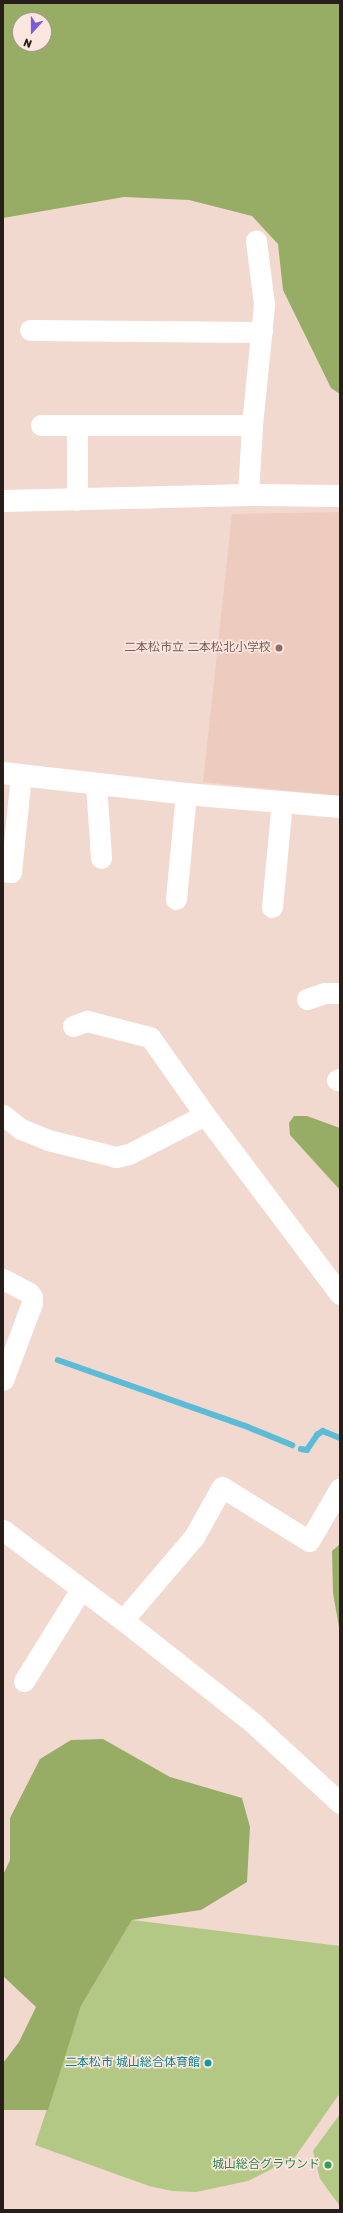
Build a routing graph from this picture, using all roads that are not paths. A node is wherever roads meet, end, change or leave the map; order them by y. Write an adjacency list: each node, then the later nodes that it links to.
1 (256, 241): 3 (street)
2 (30, 330): 3 (street)
3 (262, 332): 6 (street)
4 (41, 425): 5 (street)
5 (77, 425): 6 (street); 9 (street)
6 (252, 425): 7 (street)
7 (248, 495): 8 (street); 9 (street)
8 (340, 496)
9 (77, 500): 10 (street)
10 (3, 502)
11 (12, 774): 12 (street); 17 (street)
12 (96, 784): 13 (street); 16 (street)
13 (186, 794): 14 (street); 18 (street)
14 (282, 802): 15 (street); 19 (street)
15 (340, 807)
16 (101, 858)
17 (3, 871)
18 (176, 899)
19 (272, 907)
20 (340, 993): 21 (street)
21 (308, 999)
22 (73, 1026): 24 (street)
23 (3, 1115): 24 (street)
24 (205, 1115): 26 (street)
25 (3, 1279): 27 (street)
26 (340, 1294)
27 (3, 1380)
28 (340, 1488): 31 (street)
29 (3, 1530): 30 (street)
30 (81, 1589): 31 (street); 32 (street)
31 (123, 1620): 33 (street)
32 (24, 1681)
33 (340, 1803)

